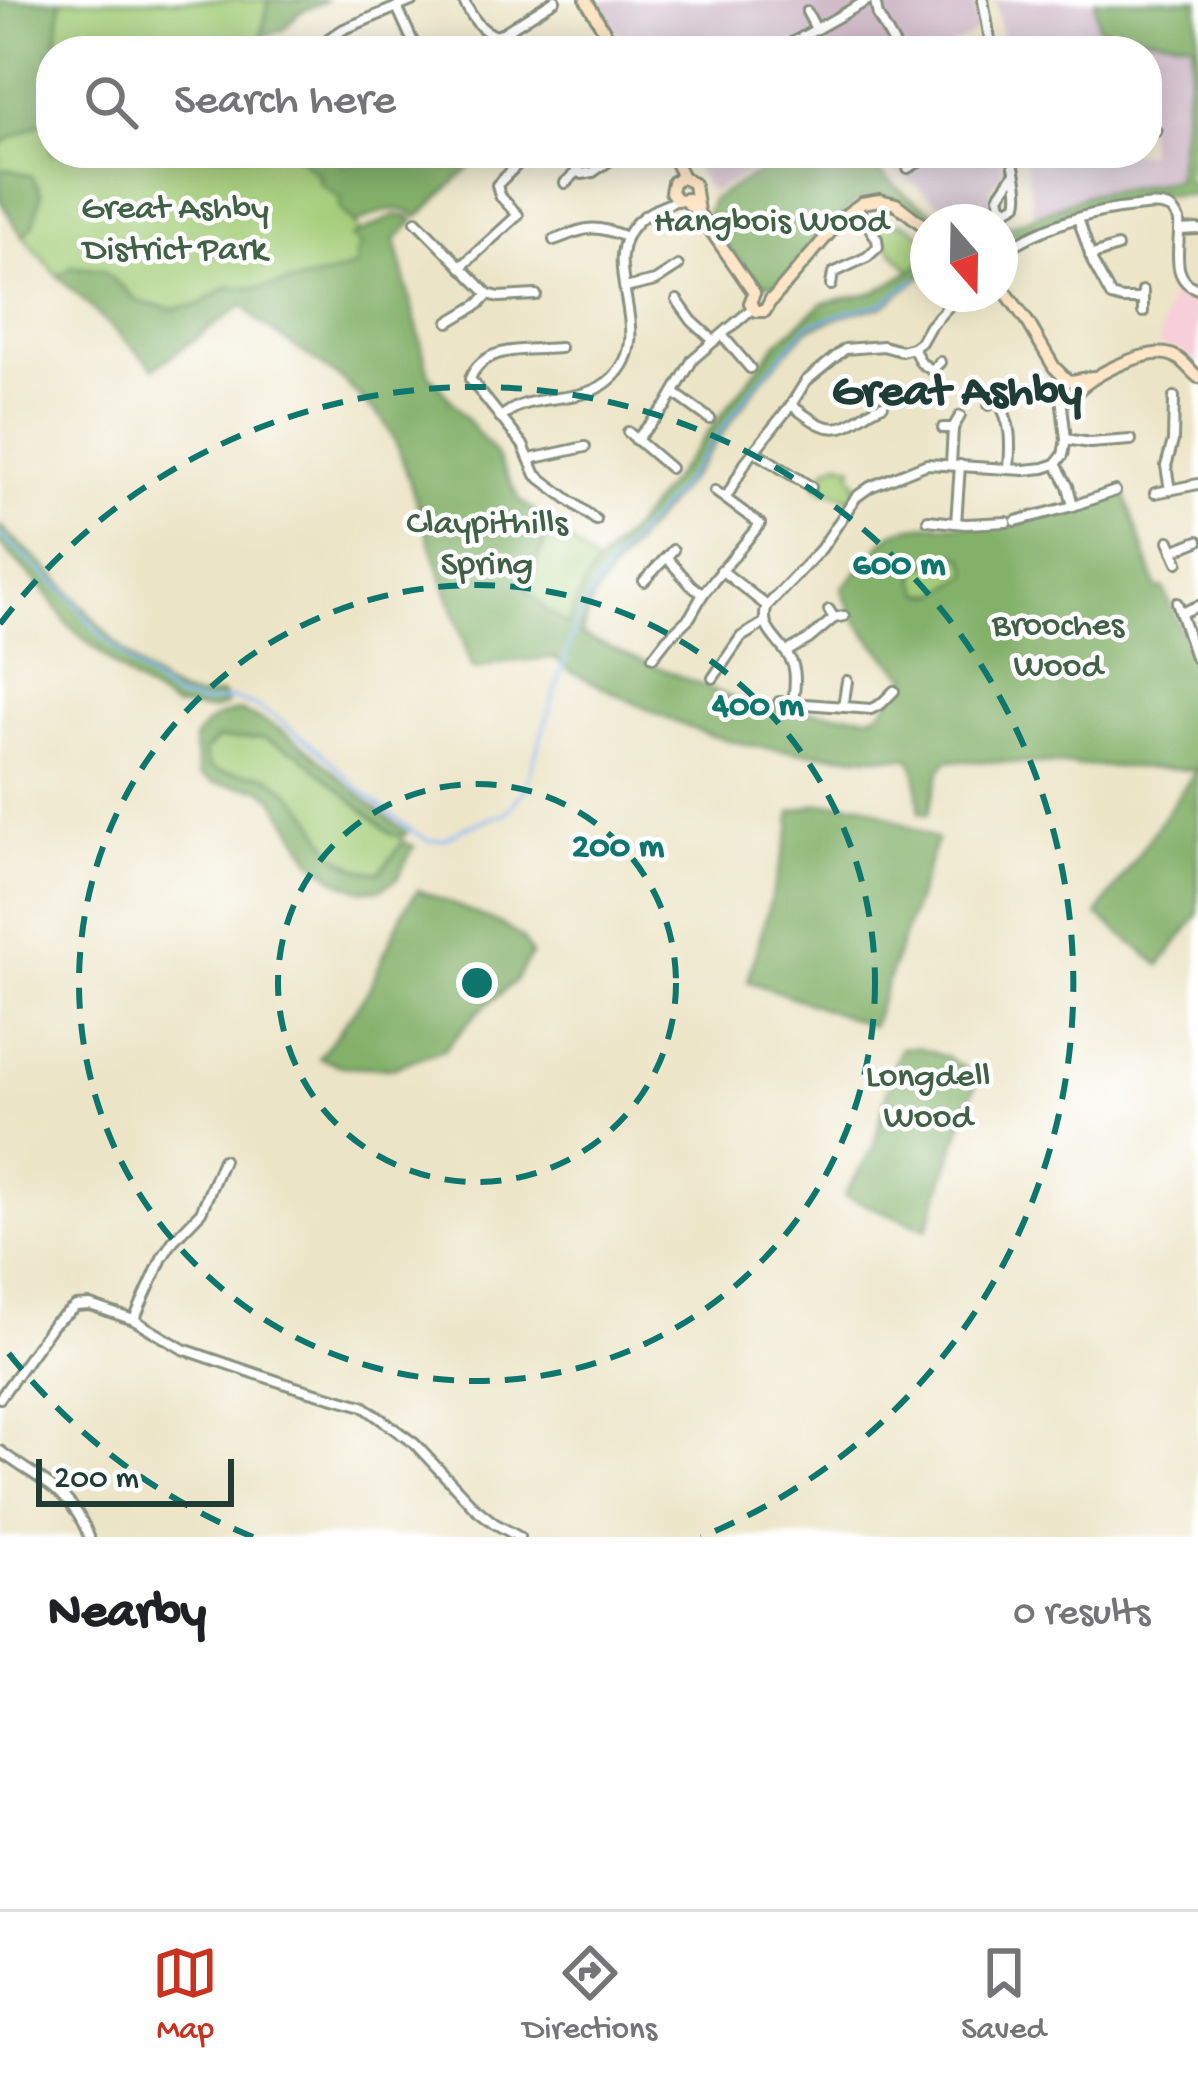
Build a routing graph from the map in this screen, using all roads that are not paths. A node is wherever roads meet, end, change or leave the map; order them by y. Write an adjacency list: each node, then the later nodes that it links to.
1 (414, 0): 8 (street)
2 (463, 0): 7 (street)
3 (556, 0): 7 (street)
4 (586, 0): 13 (street)
5 (872, 0): 10 (street); 15 (street)
6 (982, 0): 16 (street)
7 (539, 3)
8 (398, 9): 11 (street); 12 (street)
9 (807, 12): 10 (street)
10 (816, 29): 14 (street)
11 (333, 36)
12 (410, 36)
13 (607, 36)
14 (804, 36)
15 (889, 36)
16 (989, 36)
17 (515, 168): 38 (street)
18 (576, 168): 22 (street)
19 (599, 168): 22 (street)
20 (675, 168): 25 (street)
21 (1014, 168): 23 (street)
22 (578, 171): 24 (street)
23 (1015, 173)
24 (565, 183)
25 (680, 191): 32 (street); 43 (street)
26 (858, 208): 27 (street); 39 (street); 43 (street)
27 (910, 218)
28 (1078, 218): 30 (street); 34 (street); 36 (street)
29 (416, 221): 38 (street)
30 (1180, 230): 31 (street); 41 (street)
31 (1198, 230)
32 (626, 238): 33 (street); 40 (street)
33 (554, 240)
34 (1018, 244)
35 (1117, 247): 36 (street)
36 (1090, 256): 49 (street)
37 (678, 266): 40 (street)
38 (461, 267): 42 (street)
39 (831, 285)
40 (625, 288): 64 (street)
41 (1198, 289)
42 (488, 294): 44 (street); 50 (street)
43 (769, 294): 46 (street)
44 (536, 295)
45 (677, 300): 51 (street)
46 (753, 308): 51 (street)
47 (1018, 309): 57 (street)
48 (943, 312): 53 (street)
49 (1142, 312)
50 (449, 322)
51 (718, 338): 55 (street); 59 (street)
52 (560, 348): 64 (street)
53 (913, 348): 54 (street); 61 (street)
54 (940, 362)
55 (750, 368)
56 (1194, 374): 57 (street)
57 (1068, 389): 66 (street)
58 (1011, 390): 74 (street)
59 (674, 393): 65 (street); 73 (street)
60 (1174, 397): 77 (street)
61 (791, 405): 62 (street); 69 (street)
62 (883, 405)
63 (960, 416): 72 (street)
64 (500, 417): 70 (street)
65 (710, 418)
66 (1066, 440): 67 (street); 71 (street)
67 (1131, 440)
68 (585, 447): 70 (street)
69 (754, 452): 76 (street); 81 (street)
70 (530, 460): 83 (street)
71 (1056, 464): 74 (street); 82 (street)
72 (956, 465): 74 (street); 85 (street); 92 (street)
73 (670, 468)
74 (1009, 469)
75 (1198, 484): 77 (street)
76 (811, 488)
77 (1170, 490): 80 (street)
78 (716, 491): 81 (street)
79 (1115, 491): 82 (street)
80 (1154, 494)
81 (726, 498): 88 (street)
82 (1073, 506): 85 (street)
83 (596, 520)
84 (928, 520): 85 (street)
85 (956, 523)
86 (1198, 541): 87 (street)
87 (1178, 562)
88 (721, 570): 90 (street); 92 (street)
89 (644, 581): 90 (street)
90 (703, 593): 98 (street)
91 (1177, 603): 94 (street)
92 (767, 606): 96 (street)
93 (1198, 606): 94 (street)
94 (1181, 613): 99 (street)
95 (836, 614): 97 (street)
96 (764, 623): 97 (street); 100 (street)
97 (786, 652): 104 (street)
98 (653, 657)
99 (1195, 657)
100 (713, 678)
101 (847, 681): 105 (street)
102 (894, 691): 105 (street)
103 (779, 702): 104 (street)
104 (793, 704): 105 (street)
105 (843, 707)
106 (223, 1160): 107 (street)
107 (134, 1320): 108 (street); 111 (street)
108 (0, 1398)
109 (0, 1450): 110 (street)
110 (89, 1537)
111 (519, 1537)

